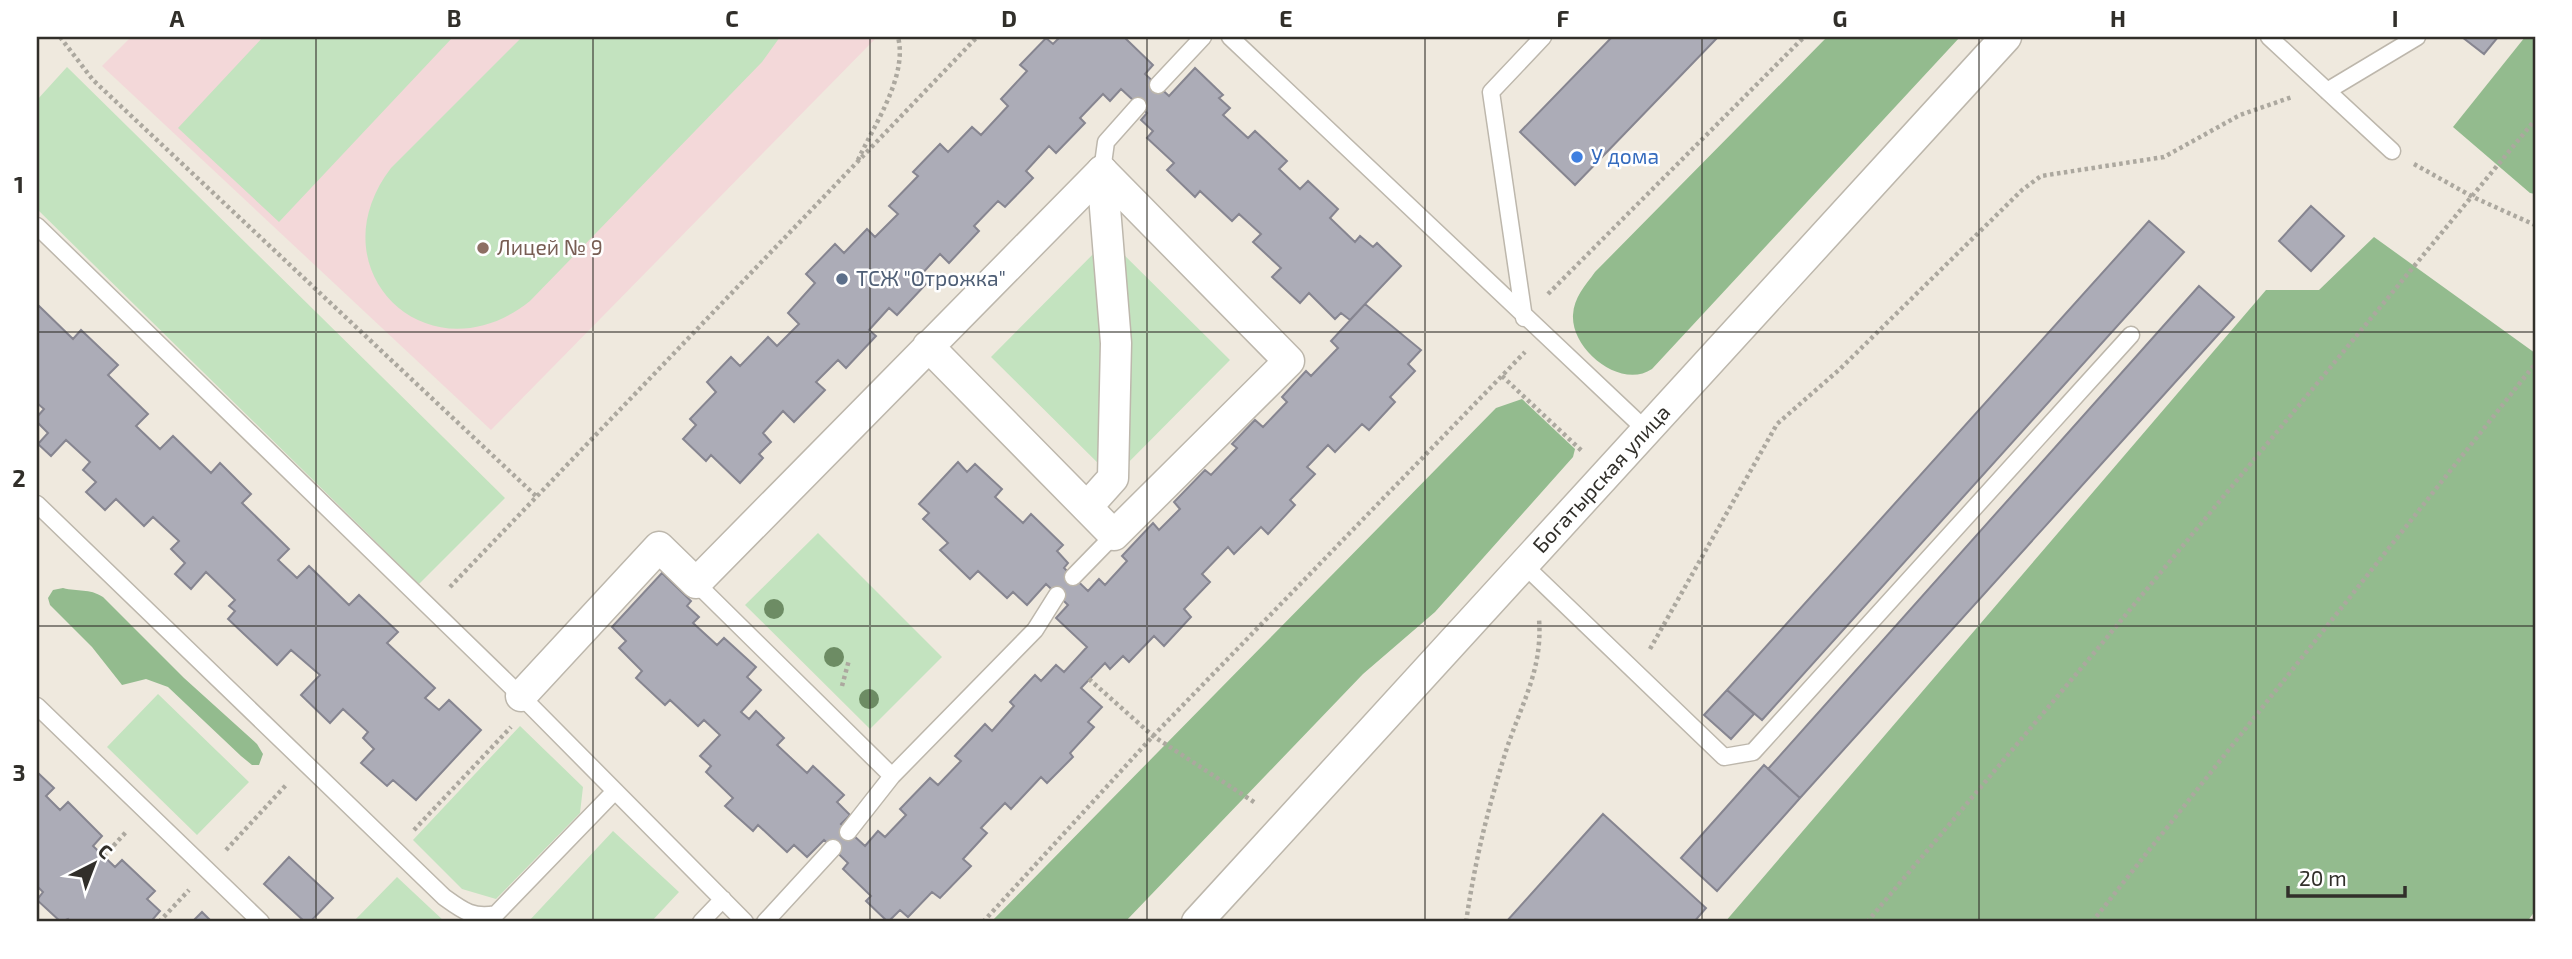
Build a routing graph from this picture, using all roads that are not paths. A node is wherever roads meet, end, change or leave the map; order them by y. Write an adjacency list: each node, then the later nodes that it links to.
1 (1203, 37): 7 (lane)
2 (1230, 37): 13 (lane)
3 (1543, 37): 13 (lane)
4 (2006, 37): 16 (street, Богатырская улица)
5 (2269, 37): 8 (lane)
6 (2417, 37): 8 (lane)
7 (1158, 85)
8 (2327, 91): 10 (lane)
9 (1138, 106): 11 (lane)
10 (2392, 151)
11 (1102, 171): 15 (street); 18 (street); 19 (street)
12 (37, 226): 24 (lane)
13 (1524, 318): 16 (lane)
14 (2132, 335): 20 (lane)
15 (928, 346): 18 (street); 22 (street)
16 (1647, 431): 20 (street, Богатырская улица)
17 (37, 504): 27 (lane)
18 (1087, 507): 19 (street)
19 (1114, 535): 21 (lane)
20 (1524, 565): 35 (street, Богатырская улица)
21 (1073, 577)
22 (696, 583): 24 (street); 26 (lane)
23 (1057, 595): 26 (lane)
24 (526, 701): 27 (lane)
25 (37, 706): 31 (lane)
26 (892, 776): 28 (lane)
27 (615, 791): 30 (lane)
28 (848, 832)
29 (833, 848): 34 (lane)
30 (723, 899): 32 (lane); 33 (lane)
31 (261, 922)
32 (701, 922)
33 (745, 922)
34 (765, 922)
35 (1197, 922)

